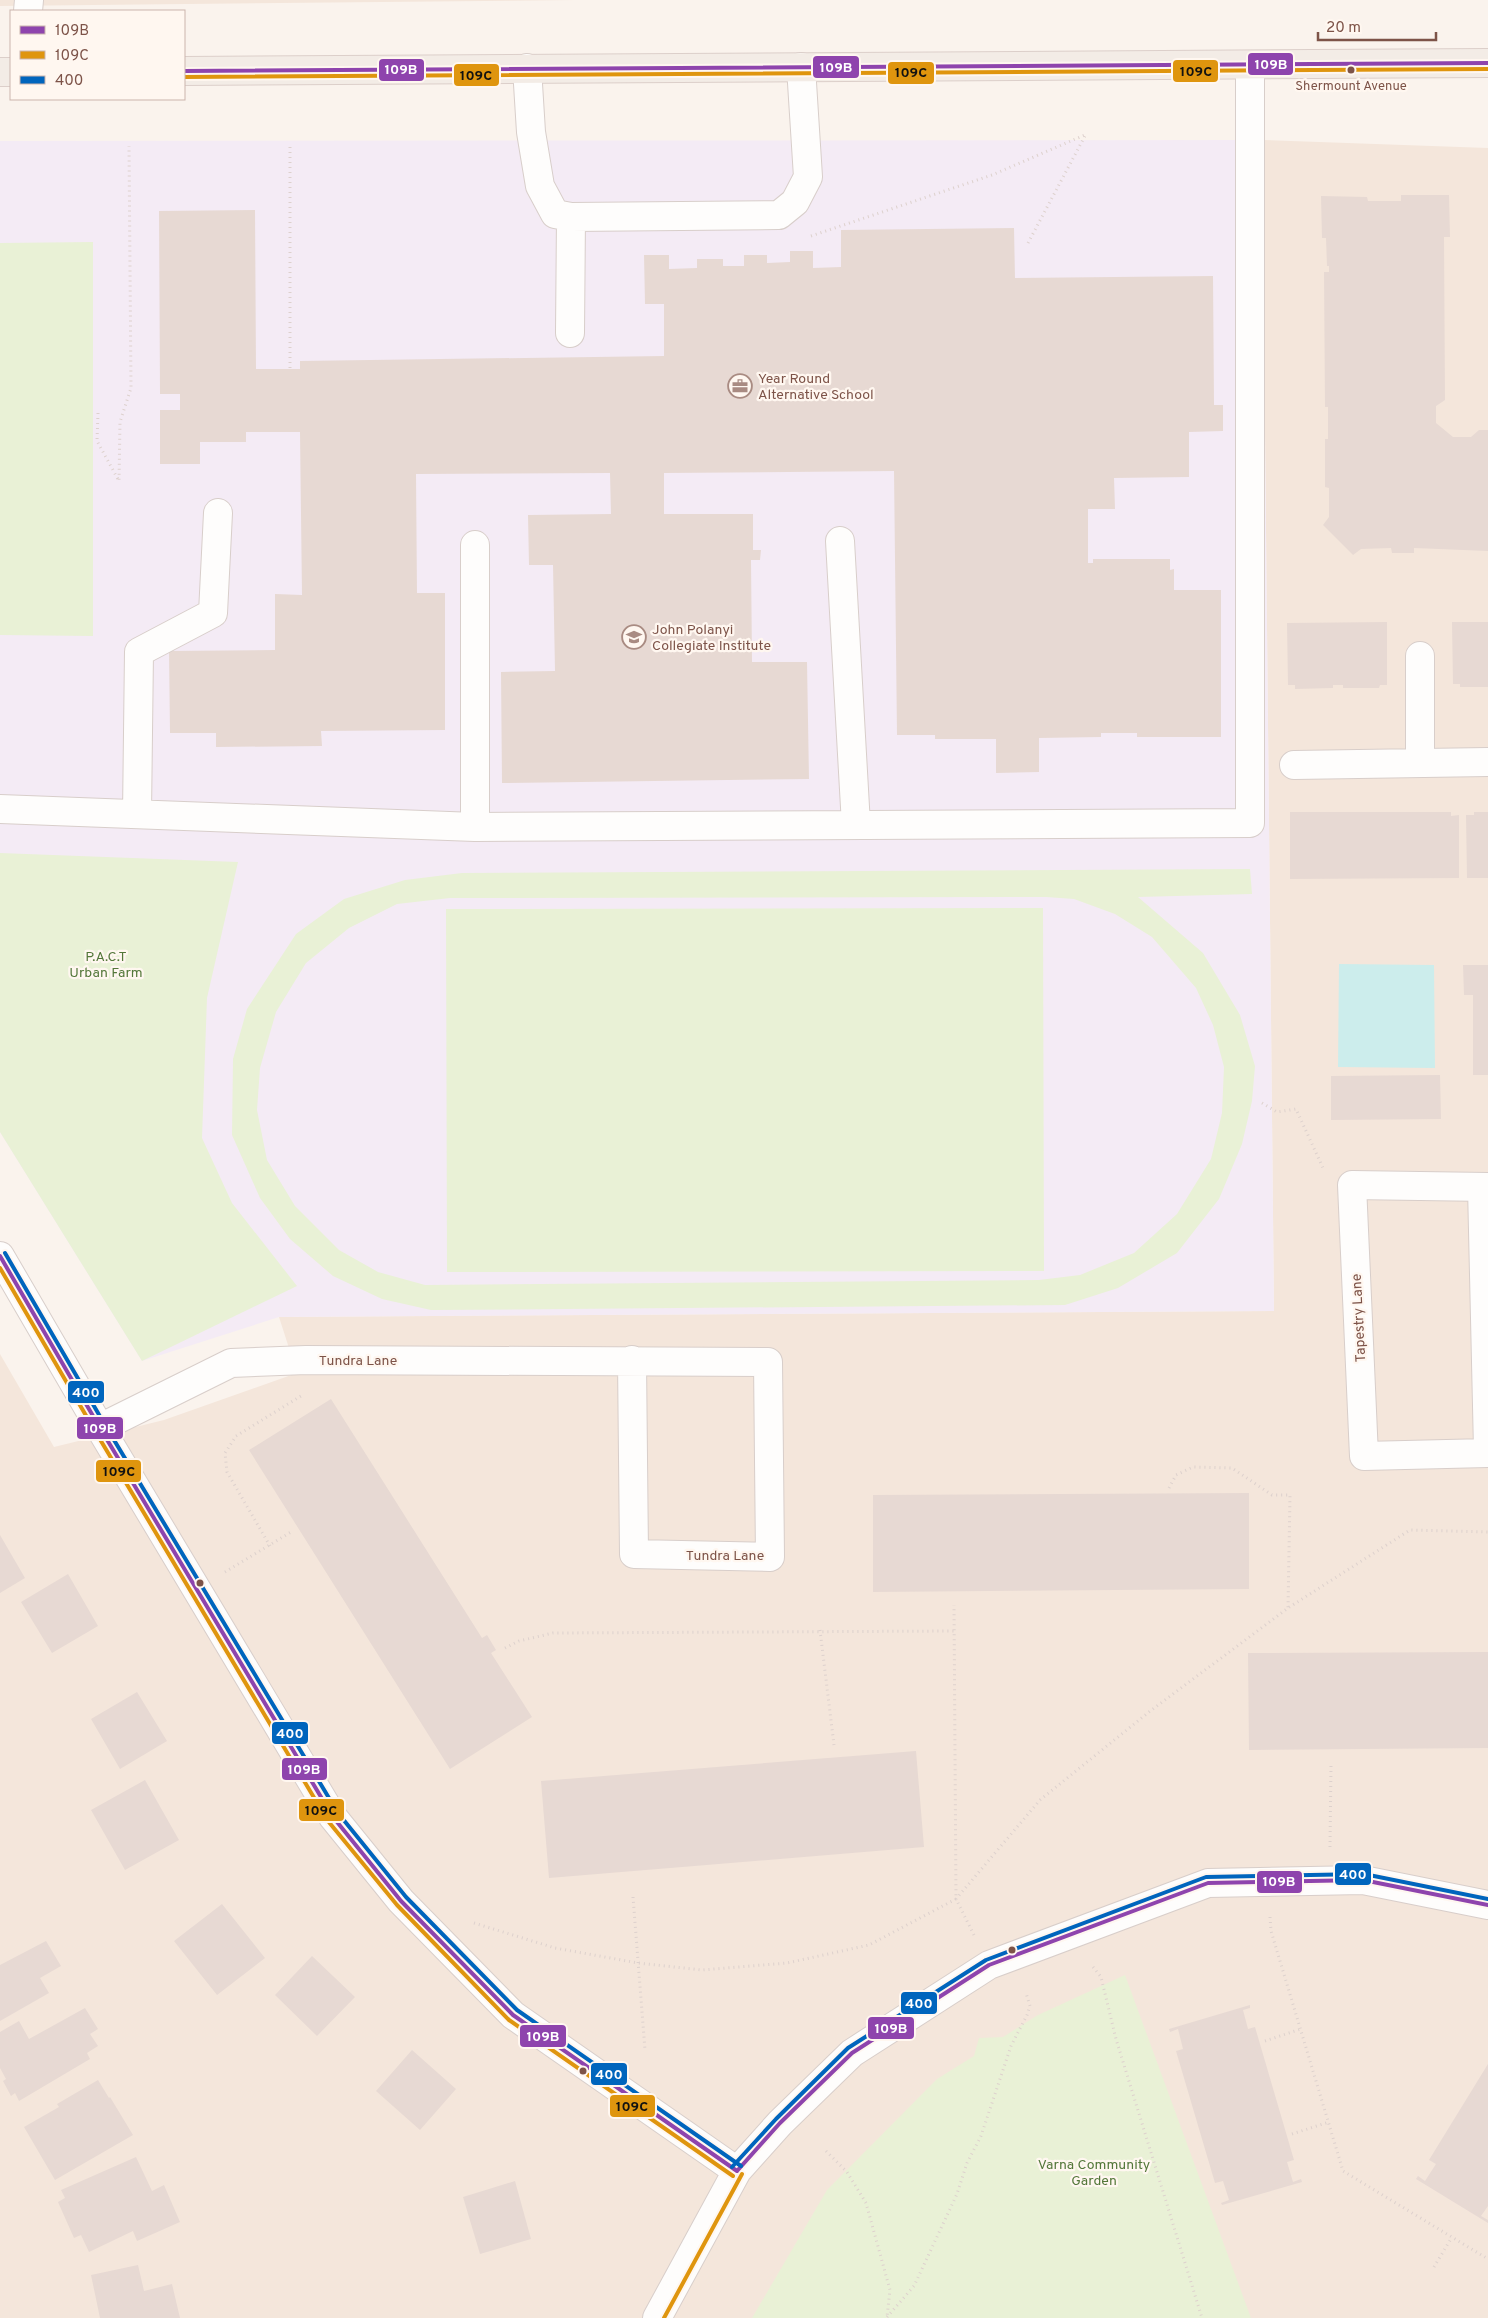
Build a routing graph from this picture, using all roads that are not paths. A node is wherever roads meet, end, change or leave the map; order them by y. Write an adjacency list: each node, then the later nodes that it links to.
1 (1488, 63): 2 (main road)
2 (1250, 65): 3 (main road); 17 (street)
3 (801, 67): 4 (main road); 6 (street)
4 (527, 68): 5 (main road); 6 (street)
5 (185, 70)
6 (571, 217): 7 (street)
7 (570, 334)
8 (218, 513): 16 (street)
9 (840, 541): 17 (street)
10 (475, 545): 18 (street)
11 (1420, 656): 13 (street)
12 (1488, 762): 13 (street)
13 (1420, 763): 14 (street)
14 (1294, 765)
15 (0, 808): 16 (street)
16 (137, 814): 18 (street)
17 (856, 825): 18 (street)
18 (475, 827)
19 (1485, 1187): 23 (street, Tapestry Lane); 24 (street, Tapestry Lane)
20 (0, 1256): 22 (street)
21 (632, 1360): 21 (street, Tundra Lane); 22 (street, Tundra Lane)
22 (100, 1428): 26 (street)
23 (1488, 1449)
24 (1488, 1453)
25 (1488, 1905): 26 (street)
26 (737, 2171): 27 (street)
27 (658, 2318)

